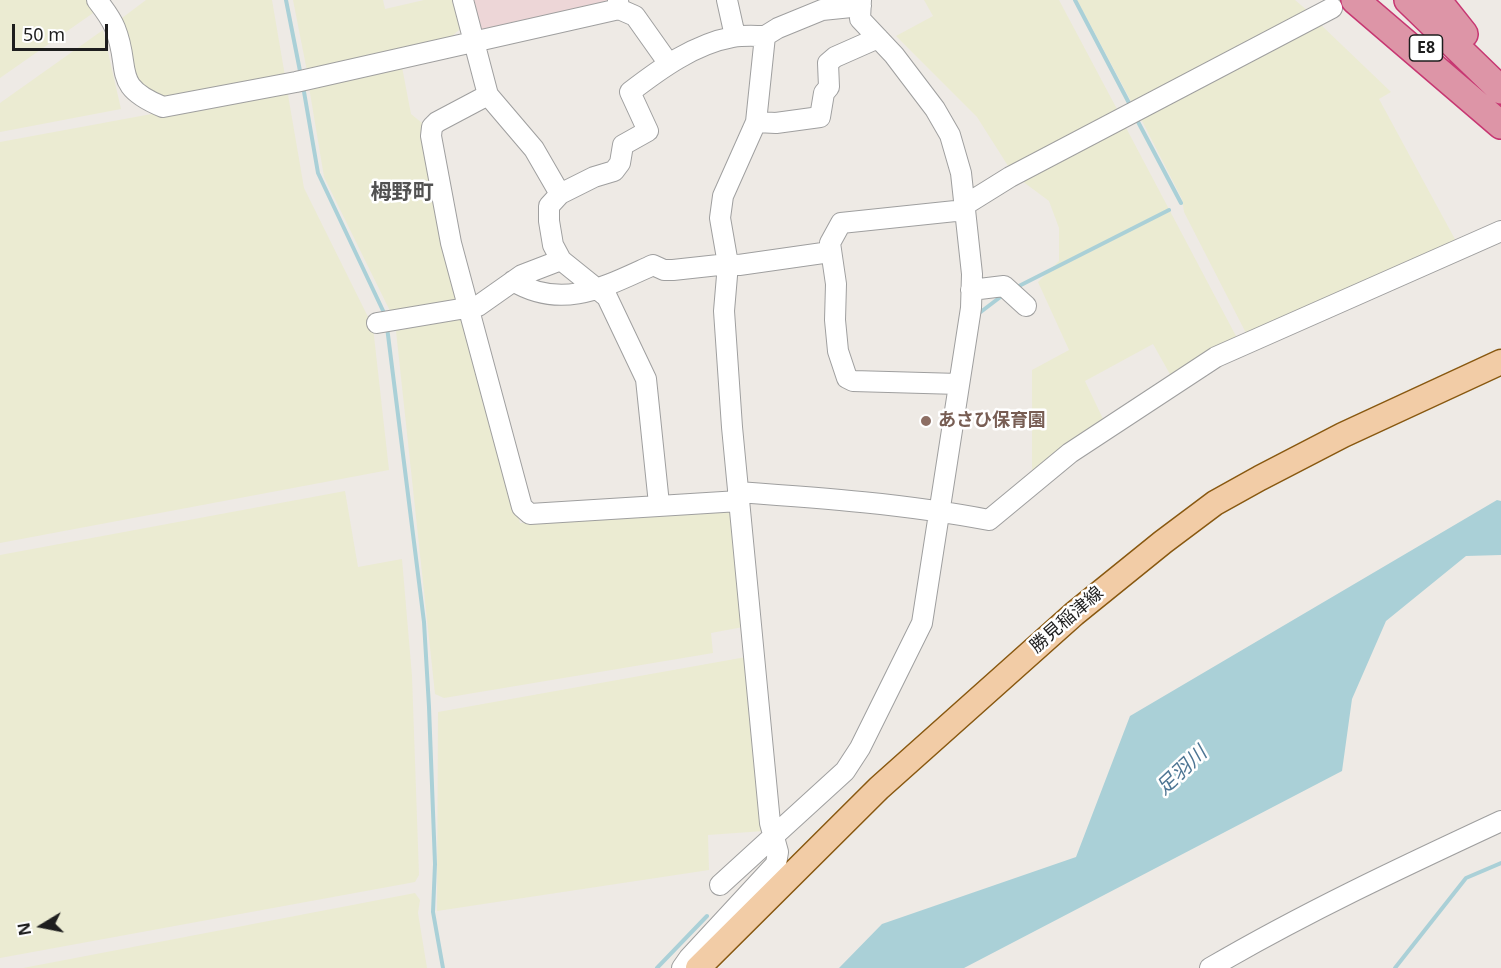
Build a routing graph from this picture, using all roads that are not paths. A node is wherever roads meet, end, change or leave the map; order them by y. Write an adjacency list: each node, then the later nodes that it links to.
1 (97, 0): 13 (street)
2 (463, 0): 13 (street)
3 (727, 0): 10 (street)
4 (1376, 0): 15 (highway, E8)
5 (1408, 0): 15 (highway, E8)
6 (1437, 0): 15 (highway)
7 (861, 3): 11 (street); 12 (street)
8 (618, 4): 13 (street); 14 (street)
9 (1343, 4): 15 (highway); 20 (street)
10 (735, 36): 11 (street); 14 (street)
11 (765, 36): 17 (street)
12 (878, 38): 17 (street); 20 (street)
13 (473, 41): 16 (street)
14 (669, 64): 19 (street)
15 (1491, 86): 18 (highway)
16 (488, 95): 19 (street); 29 (street)
17 (756, 123): 24 (street)
18 (1501, 123)
19 (560, 194): 23 (street)
20 (965, 208): 22 (street); 27 (street)
21 (1501, 231): 35 (street)
22 (830, 252): 24 (street); 32 (street)
23 (561, 260): 25 (street); 26 (street)
24 (728, 264): 26 (street); 33 (street)
25 (513, 281): 26 (street); 29 (street)
26 (598, 289): 34 (street)
27 (971, 290): 28 (street); 32 (street)
28 (1015, 296)
29 (469, 307): 30 (street); 34 (street)
30 (384, 322)
31 (1501, 362): 40 (main road, 勝見稲津線)
32 (959, 384): 35 (street)
33 (738, 496): 34 (street); 35 (street); 37 (street)
34 (659, 504)
35 (943, 511): 37 (street)
36 (1501, 821): 41 (street)
37 (773, 835): 38 (street); 39 (street)
38 (720, 885)
39 (682, 968)
40 (698, 968)
41 (1210, 968)

